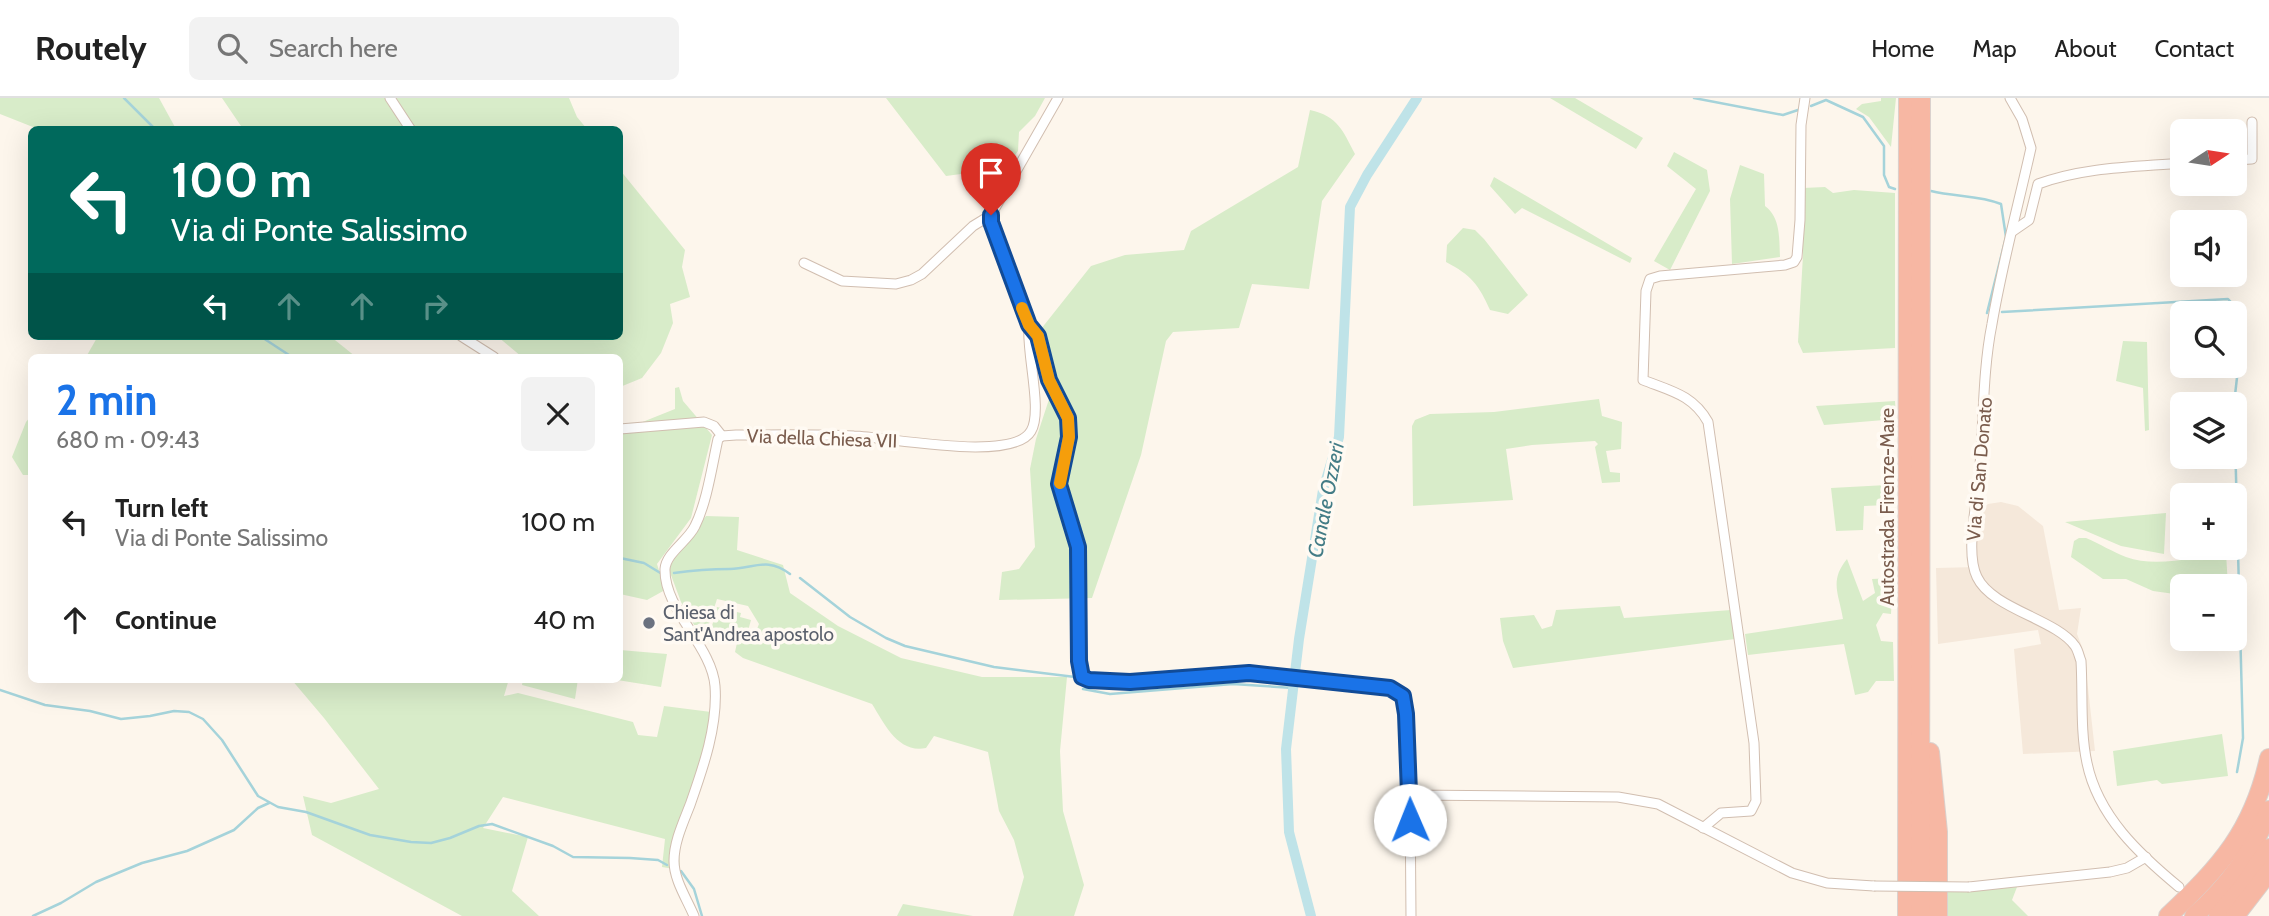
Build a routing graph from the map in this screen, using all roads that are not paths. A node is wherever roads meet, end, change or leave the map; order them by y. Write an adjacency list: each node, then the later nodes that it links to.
1 (390, 98): 8 (street)
2 (1058, 98): 11 (street)
3 (1805, 98): 23 (street)
4 (1908, 98): 31 (highway, Autostrada Firenze-Mare)
5 (1921, 98): 19 (highway, Autostrada Firenze-Mare)
6 (2010, 98): 12 (street, Via di San Donato)
7 (2252, 121): 9 (street)
8 (408, 126)
9 (2247, 159)
10 (2170, 164): 12 (street)
11 (991, 215): 13 (street); 14 (street)
12 (2013, 232): 25 (street, Via di San Donato)
13 (804, 263)
14 (1029, 325): 18 (street, Via della Chiesa VII); 21 (street)
15 (467, 340): 16 (street)
16 (490, 354)
17 (623, 429): 18 (street)
18 (722, 436): 29 (street, Via della Chiesa VII)
19 (1920, 638): 32 (highway, Autostrada Firenze-Mare); 33 (highway)
20 (2269, 758): 34 (highway)
21 (1410, 795): 23 (street); 30 (street)
22 (2269, 810): 35 (highway)
23 (1703, 828): 25 (street, bridge)
24 (2269, 848): 36 (highway)
25 (2146, 857): 28 (street, Via di San Donato)
26 (2269, 872): 36 (highway)
27 (2269, 884): 37 (highway)
28 (2179, 887)
29 (694, 916)
30 (1411, 916)
31 (1907, 916)
32 (1920, 916)
33 (1938, 916)
34 (2168, 916)
35 (2193, 916)
36 (2222, 916)
37 (2249, 916)

